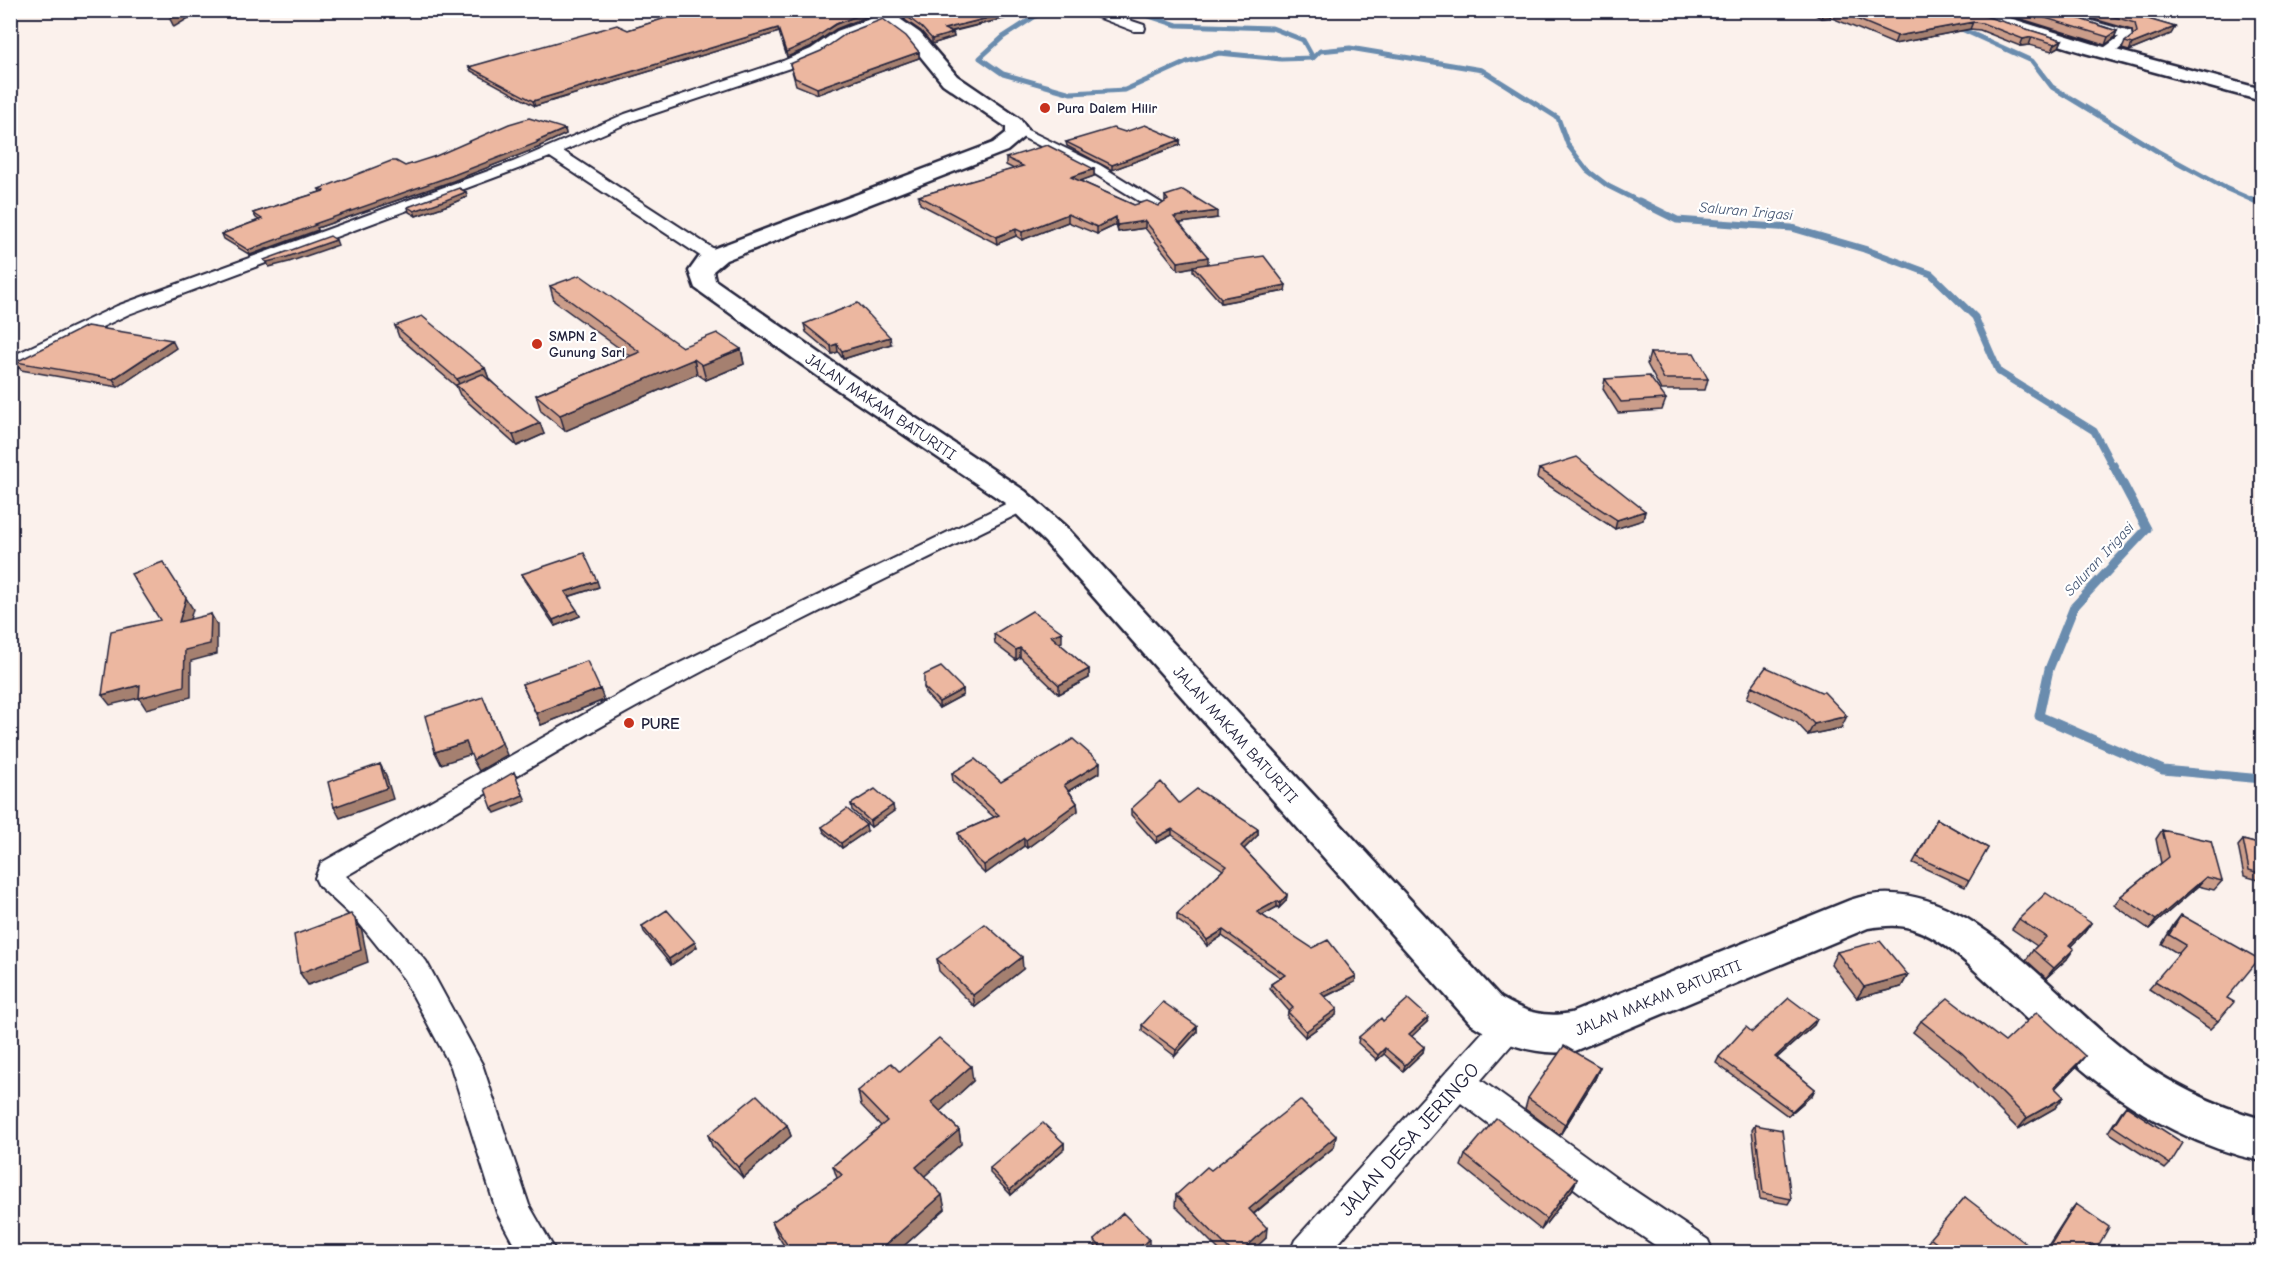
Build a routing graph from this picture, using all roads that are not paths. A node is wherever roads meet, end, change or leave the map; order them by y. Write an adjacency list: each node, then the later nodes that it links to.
1 (1085, 10): 6 (street)
2 (1964, 10): 7 (street)
3 (2038, 10): 7 (street)
4 (859, 11): 5 (street)
5 (900, 14): 9 (street); 10 (street)
6 (1139, 28)
7 (2106, 53): 8 (street)
8 (2262, 95)
9 (1017, 129): 11 (street); 12 (street)
10 (552, 151): 12 (street); 13 (street)
11 (1158, 206)
12 (714, 257): 14 (street, JALAN MAKAM BATURITI)
13 (10, 365)
14 (1022, 503): 15 (street, JALAN MAKAM BATURITI); 18 (street)
15 (1509, 1025): 16 (street, JALAN DESA JERINGO); 17 (street, JALAN MAKAM BATURITI)
16 (1460, 1083): 19 (street, JALAN DESA JERINGO); 20 (street)
17 (2262, 1140)
18 (538, 1252)
19 (1308, 1252)
20 (1695, 1252)

